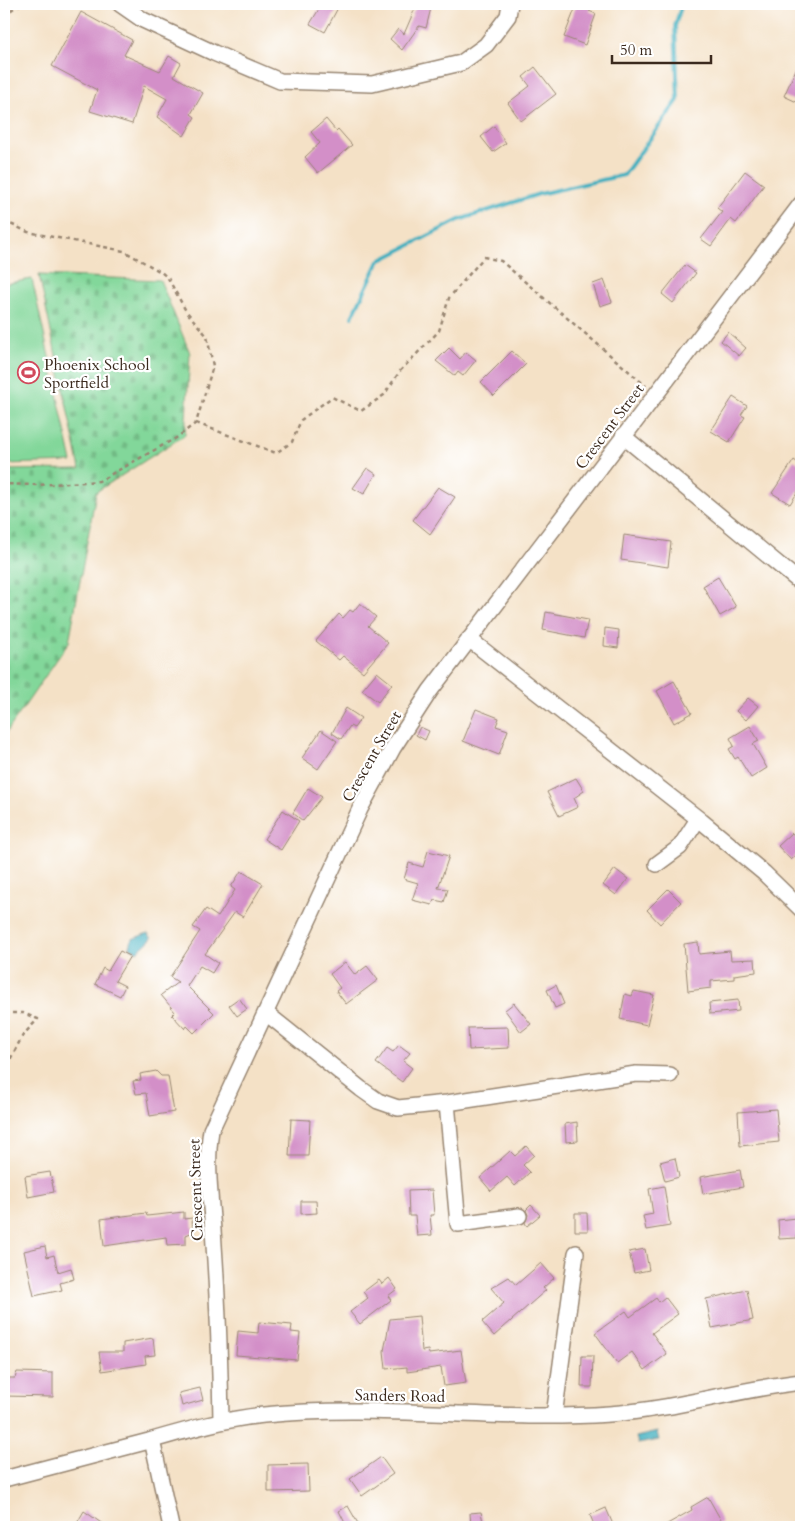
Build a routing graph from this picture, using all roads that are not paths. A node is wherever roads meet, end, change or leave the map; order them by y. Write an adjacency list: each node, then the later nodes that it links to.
1 (120, 4): 2 (street)
2 (510, 4)
3 (801, 204): 4 (street, Crescent Street)
4 (623, 436): 5 (street); 6 (street, Crescent Street)
5 (801, 583)
6 (469, 639): 7 (street); 10 (street, Crescent Street)
7 (698, 818): 8 (street); 9 (street)
8 (657, 864)
9 (801, 909)
10 (266, 1013): 12 (street); 17 (street, Crescent Street)
11 (670, 1075): 12 (street)
12 (447, 1103): 13 (street)
13 (518, 1216)
14 (576, 1253): 16 (street)
15 (801, 1382): 16 (street, Sanders Road)
16 (554, 1416): 17 (street, Sanders Road)
17 (221, 1421): 18 (street, Sanders Road)
18 (152, 1440): 19 (street, Sanders Road); 20 (street)
19 (4, 1479)
20 (171, 1527)

